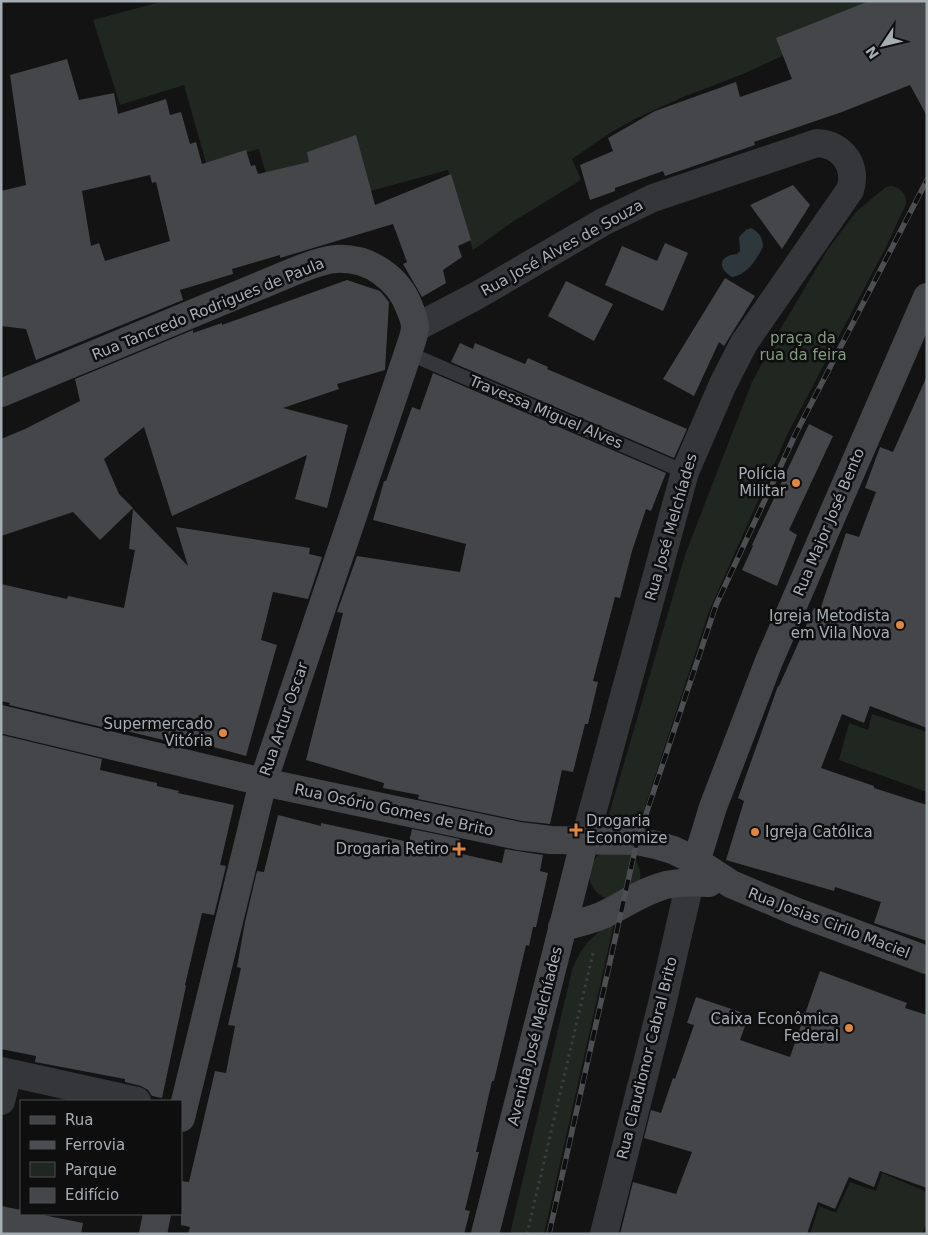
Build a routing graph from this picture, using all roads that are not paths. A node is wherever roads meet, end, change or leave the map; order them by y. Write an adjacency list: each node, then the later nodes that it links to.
1 (798, 148): 3 (street, Rua José Alves de Souza); 5 (street, Rua José Melchíades)
2 (927, 297): 9 (street, Rua Major José Bento)
3 (412, 341): 4 (street, Rua Tancredo Rodrigues de Paula); 5 (lane, Travessa Miguel Alves); 7 (street, Rua Artur Oscar)
4 (1, 393)
5 (685, 472): 8 (street, Rua José Melchíades)
6 (1, 718): 7 (street, Rua Osório Gomes de Brito)
7 (263, 782): 8 (street, Rua Osório Gomes de Brito); 15 (street, Rua Artur Oscar)
8 (585, 839): 9 (street, Rua Josias Cirilo Maciel); 10 (street, Avenida José Melchíades)
9 (693, 871): 10 (street, Rua Josias Cirilo Maciel); 11 (street, Rua Josias Cirilo Maciel); 19 (street, Rua Claudionor Cabral Brito)
10 (562, 927): 18 (street, Avenida José Melchíades)
11 (927, 960)
12 (5, 1072): 13 (street); 14 (street)
13 (132, 1100)
14 (1, 1101)
15 (182, 1113)
16 (158, 1215): 17 (street)
17 (152, 1234)
18 (485, 1234)
19 (604, 1234)

